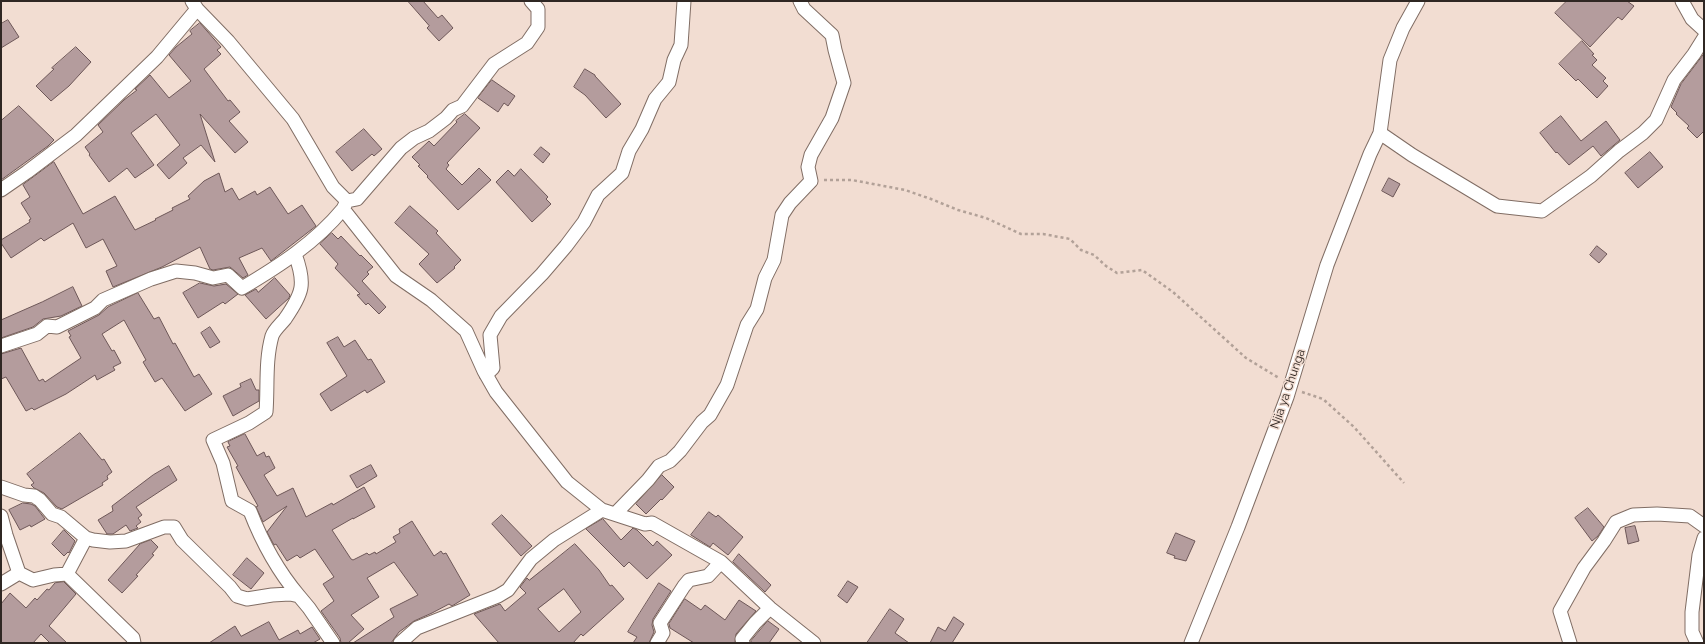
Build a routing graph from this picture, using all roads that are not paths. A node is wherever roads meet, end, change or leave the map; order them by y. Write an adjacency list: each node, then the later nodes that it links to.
1 (531, 1): 11 (street)
2 (684, 1): 14 (street)
3 (800, 1): 17 (street)
4 (1418, 1): 9 (street, Njia ya Chunga)
5 (1682, 1): 7 (street)
6 (194, 5): 10 (street); 11 (street)
7 (1704, 30)
8 (1704, 38): 9 (street)
9 (1380, 133): 34 (street, Njia ya Chunga)
10 (1, 190)
11 (345, 205): 12 (street); 14 (street)
12 (295, 254): 13 (street); 26 (street)
13 (1, 346)
14 (486, 375): 16 (street)
15 (1, 487): 20 (street)
16 (602, 510): 17 (street); 30 (street)
17 (615, 514): 22 (street)
18 (1, 516): 23 (street)
19 (1704, 526): 35 (street)
20 (86, 538): 24 (street); 26 (street)
21 (1704, 538): 36 (street)
22 (721, 562): 27 (street); 31 (street)
23 (20, 573): 24 (street); 25 (street)
24 (67, 574): 28 (street)
25 (1, 584)
26 (299, 596): 29 (street)
27 (770, 608): 32 (street); 33 (street)
28 (135, 641)
29 (333, 643)
30 (400, 643)
31 (657, 643)
32 (743, 643)
33 (814, 643)
34 (1191, 643)
35 (1570, 643)
36 (1697, 643)

